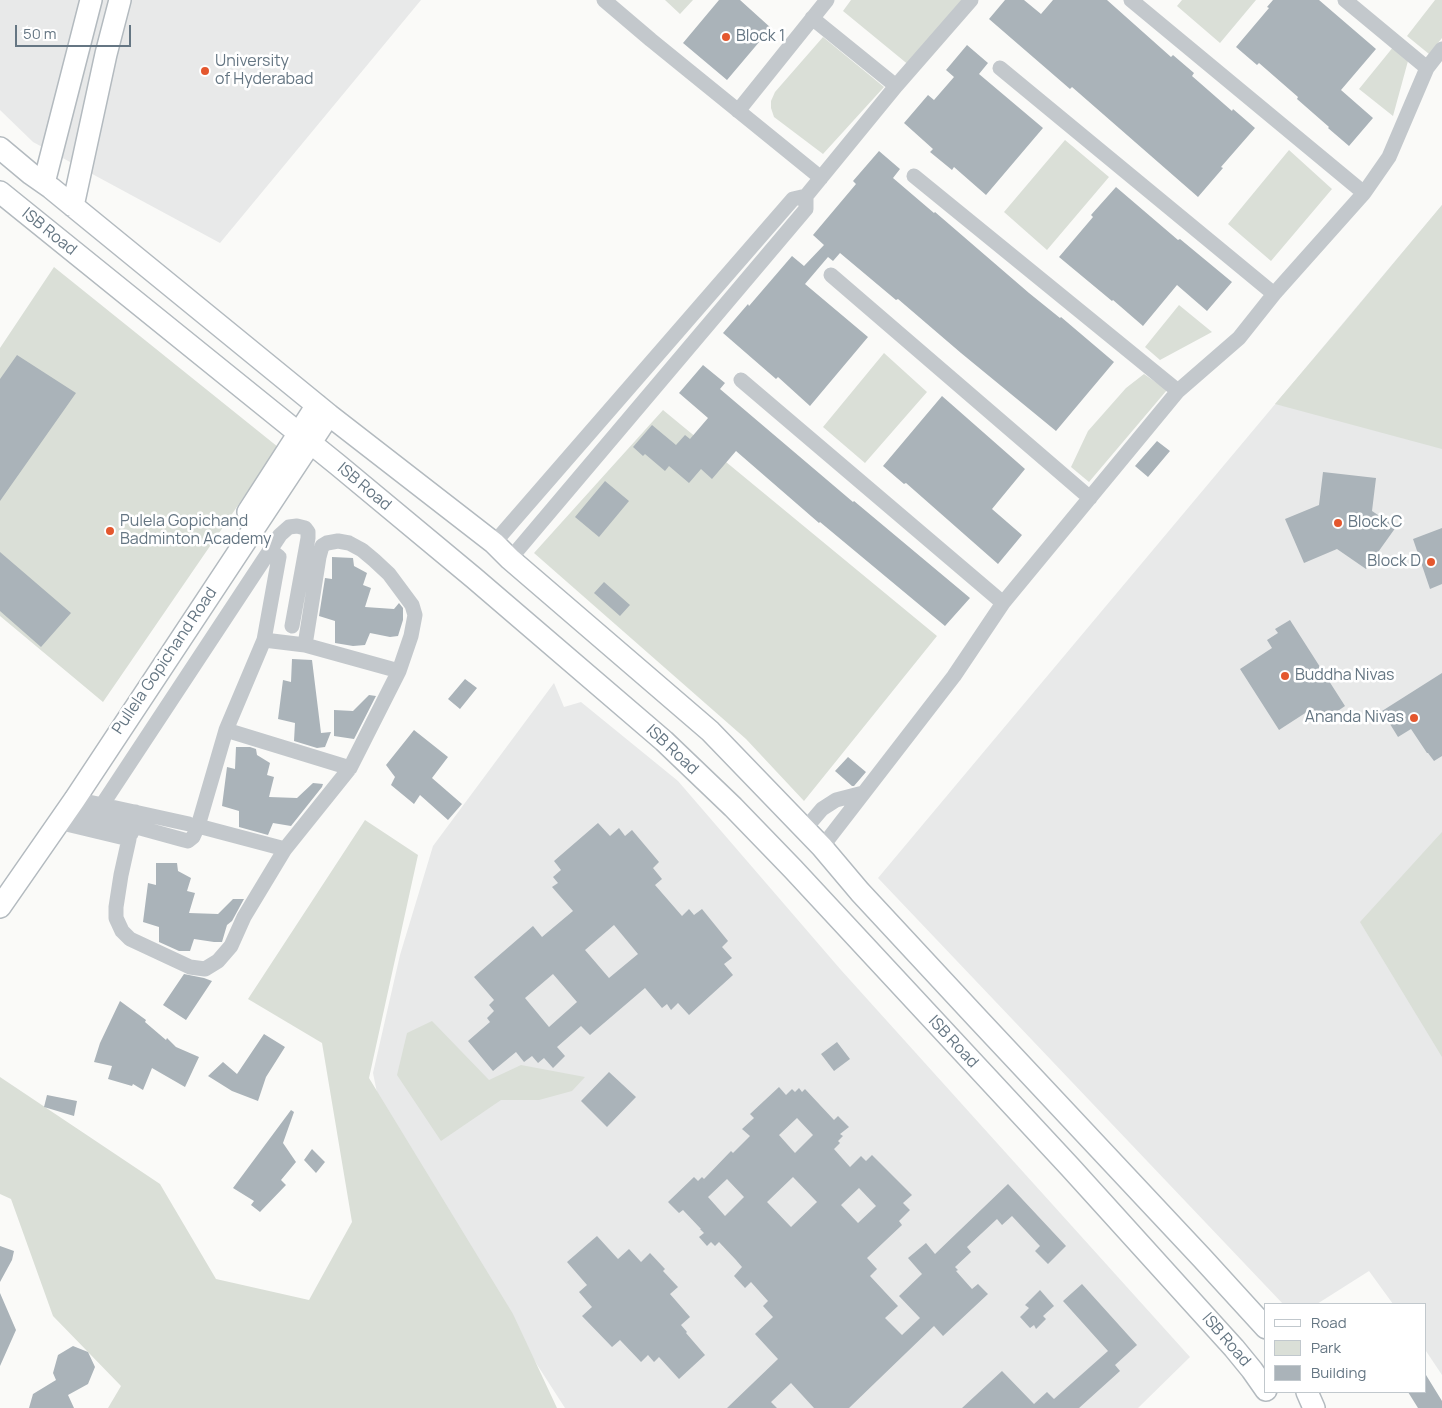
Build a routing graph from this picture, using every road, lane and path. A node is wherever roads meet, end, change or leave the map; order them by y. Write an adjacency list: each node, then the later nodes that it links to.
1 (91, 0): 17 (main road)
2 (120, 0): 21 (main road)
3 (604, 0): 13 (street)
4 (827, 0): 8 (street)
5 (971, 0): 12 (street)
6 (1131, 0): 19 (street)
7 (1344, 0): 11 (street)
8 (812, 18): 12 (street); 13 (street)
9 (1442, 49): 11 (street)
10 (1000, 68): 23 (street)
11 (1427, 68): 19 (street)
12 (896, 86): 16 (street)
13 (738, 111): 16 (street)
14 (0, 148): 17 (main road, ISB Road)
15 (914, 176): 25 (street)
16 (821, 178): 20 (street)
17 (44, 183): 21 (main road, ISB Road)
18 (0, 192): 27 (main road, ISB Road)
19 (1364, 193): 23 (street)
20 (806, 196): 29 (street); 31 (street)
21 (73, 206): 26 (main road, ISB Road)
22 (831, 275): 28 (street)
23 (1274, 294): 25 (street)
24 (741, 380): 32 (street)
25 (1178, 391): 28 (street)
26 (323, 410): 27 (main road, Pullela Gopichand Road); 29 (main road, ISB Road)
27 (304, 439): 37 (main road, Pullela Gopichand Road); 51 (main road, ISB Road)
28 (1090, 498): 32 (street)
29 (494, 543): 31 (main road, ISB Road)
30 (270, 550): 33 (street); 34 (street); 41 (street)
31 (510, 559): 45 (main road, ISB Road)
32 (1003, 603): 40 (street)
33 (292, 626)
34 (264, 640): 35 (street); 38 (street)
35 (305, 645): 36 (street); 36 (street)
36 (399, 671): 39 (street)
37 (137, 692): 42 (main road, Pullela Gopichand Road); 42 (main road, Pullela Gopichand Road)
38 (226, 730): 39 (street); 43 (street)
39 (350, 768): 47 (street)
40 (863, 793): 45 (street); 46 (street)
41 (102, 805): 42 (street); 44 (street)
42 (59, 818): 44 (street); 48 (main road, Pullela Gopichand Road); 49 (main road, Pullela Gopichand Road)
43 (193, 825): 44 (street); 47 (street)
44 (133, 826): 47 (street)
45 (805, 829): 46 (main road, ISB Road)
46 (822, 846): 50 (main road, ISB Road)
47 (285, 849)
48 (0, 891)
49 (0, 907)
50 (1086, 1134): 51 (main road); 52 (main road, ISB Road)
51 (1062, 1158): 53 (main road, ISB Road)
52 (1264, 1326)
53 (1264, 1388)
54 (1268, 1393): 56 (main road, ISB Road)
55 (1307, 1393): 57 (main road)
56 (1274, 1408)
57 (1314, 1408)

